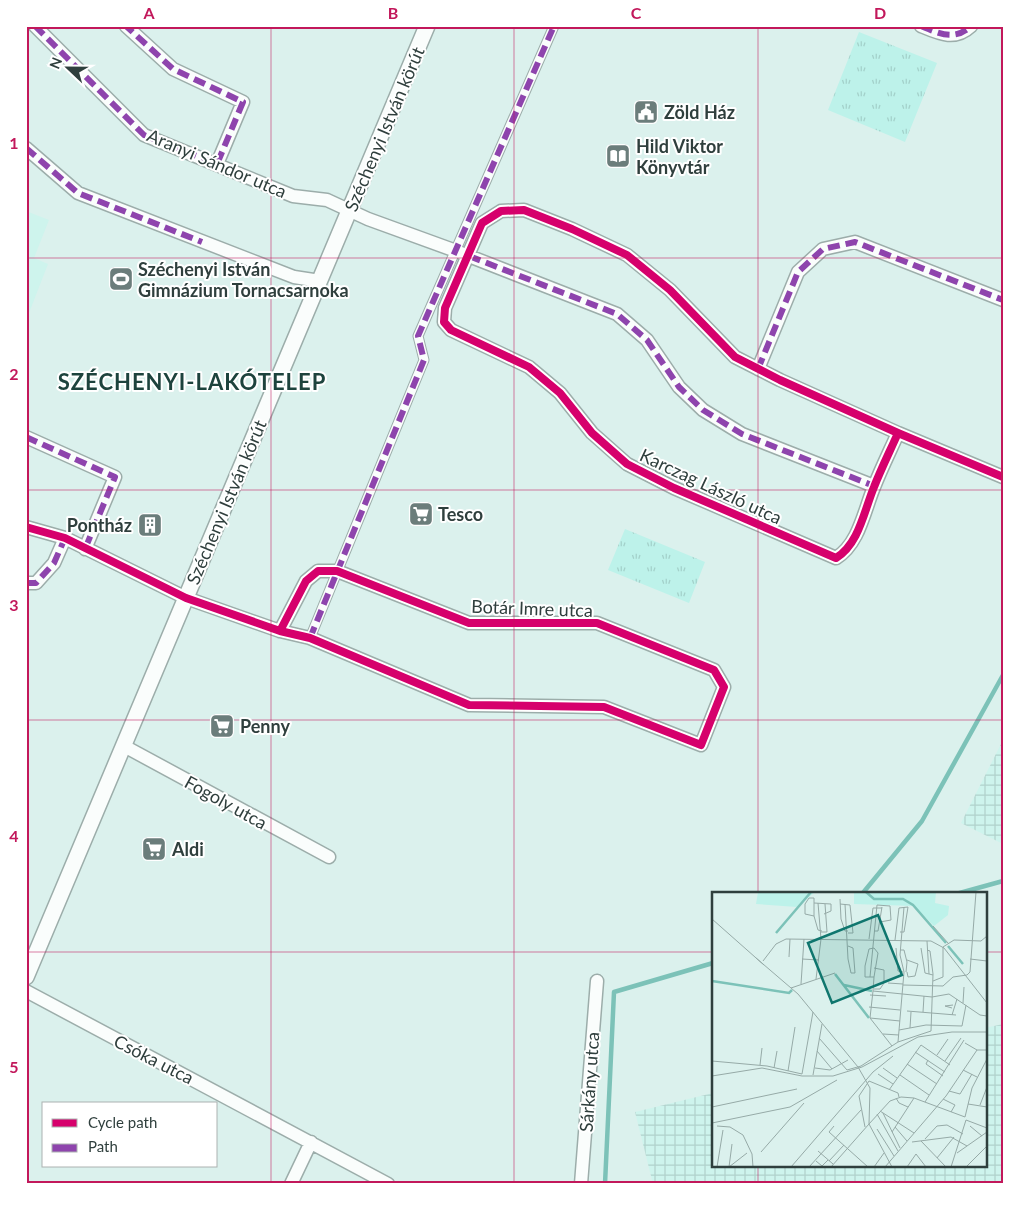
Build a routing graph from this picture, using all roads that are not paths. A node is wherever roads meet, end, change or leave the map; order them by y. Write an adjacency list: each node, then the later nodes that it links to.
1 (35, 26): 8 (street, Aranyi Sándor utca)
2 (126, 26): 8 (street)
3 (427, 26): 9 (street, Széchenyi István körút)
4 (554, 26): 10 (street)
5 (921, 26): 6 (street)
6 (972, 26)
7 (26, 148): 12 (street)
8 (217, 164): 9 (street, Aranyi Sándor utca)
9 (350, 210): 10 (street); 12 (street, Széchenyi István körút)
10 (456, 251): 11 (street); 22 (street)
11 (469, 256): 14 (street, Karczag László utca); 18 (street); 18 (street, Karczag László utca)
12 (320, 281): 24 (street, Széchenyi István körút)
13 (1003, 300): 14 (street)
14 (758, 369): 15 (street, Karczag László utca)
15 (898, 433): 17 (street, Karczag László utca); 18 (street, Karczag László utca)
16 (26, 437): 21 (street)
17 (1003, 477)
18 (874, 486)
19 (26, 527): 20 (street, Botár Imre utca)
20 (64, 538): 21 (street, Botár Imre utca); 23 (street)
21 (85, 549): 24 (street, Botár Imre utca)
22 (337, 571): 25 (street); 26 (street); 26 (street, Botár Imre utca)
23 (26, 583)
24 (186, 598): 25 (street, Botár Imre utca); 27 (street, Széchenyi István körút)
25 (280, 631): 26 (street, Botár Imre utca)
26 (310, 638)
27 (124, 746): 28 (street, Fogoly utca); 29 (street, Széchenyi István körút)
28 (329, 857)
29 (26, 977)
30 (597, 981): 35 (street, Sárkány utca)
31 (26, 991): 32 (street, Csóka utca)
32 (311, 1142): 33 (street); 34 (street, Csóka utca)
33 (291, 1184)
34 (388, 1184)
35 (581, 1184)

